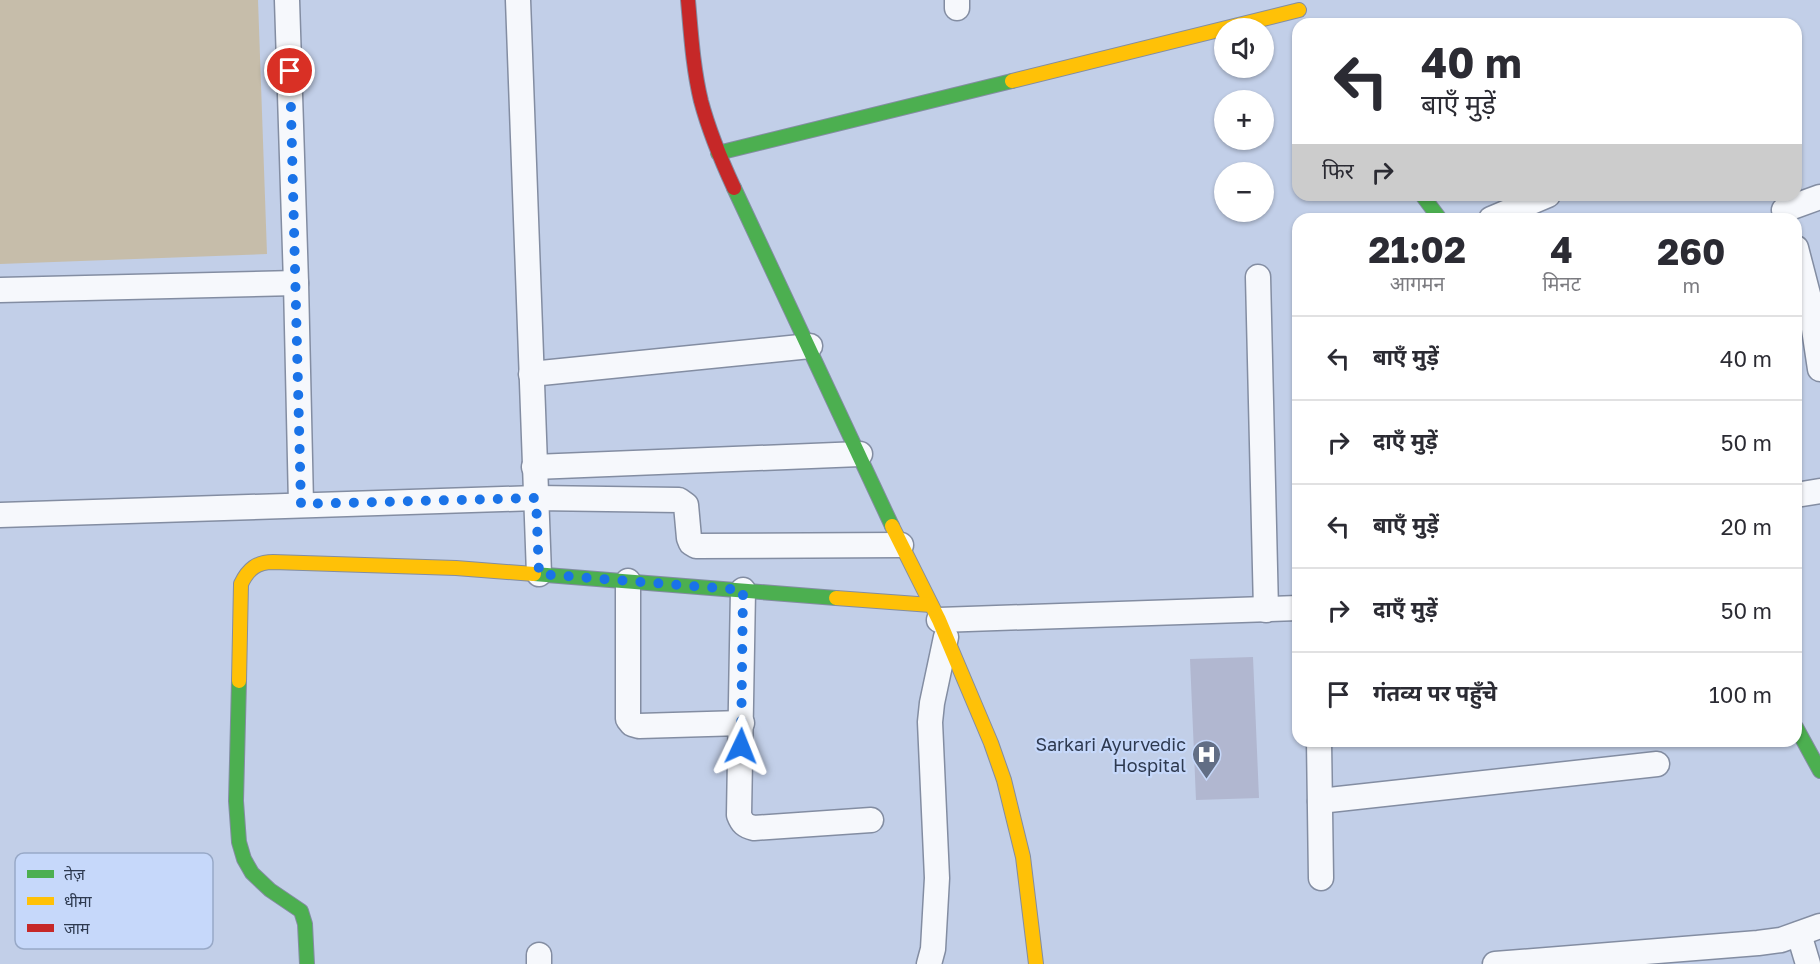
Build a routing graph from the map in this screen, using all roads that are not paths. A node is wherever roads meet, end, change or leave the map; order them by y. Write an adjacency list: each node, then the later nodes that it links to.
1 (287, 0): 13 (street)
2 (518, 0): 17 (street)
3 (688, 0): 6 (street)
4 (1296, 5): 5 (street); 6 (street)
5 (1304, 18)
6 (718, 153): 15 (street)
7 (1820, 197): 9 (street)
8 (1534, 201): 10 (street)
9 (1783, 208)
10 (1505, 213)
11 (1802, 271): 16 (street)
12 (1258, 277): 30 (street)
13 (296, 283): 14 (street); 23 (street)
14 (0, 290)
15 (810, 346): 17 (street); 18 (street)
16 (1820, 369)
17 (531, 374): 19 (street)
18 (861, 454): 19 (street); 25 (street)
19 (534, 467): 22 (street)
20 (1820, 491): 21 (street)
21 (1802, 494)
22 (536, 498): 23 (street); 25 (street); 26 (street)
23 (301, 504): 24 (street)
24 (0, 515)
25 (901, 545): 31 (street)
26 (539, 574): 27 (street); 42 (street)
27 (628, 582): 28 (street); 32 (street)
28 (743, 590): 31 (street); 32 (street)
29 (1292, 608): 30 (street)
30 (1266, 610): 31 (street)
31 (939, 621): 43 (street); 44 (street)
32 (742, 723): 38 (street)
33 (1802, 738): 36 (street)
34 (1319, 747): 37 (street)
35 (1657, 764): 37 (street)
36 (1820, 771)
37 (1320, 801): 39 (street)
38 (871, 820)
39 (1321, 878)
40 (1810, 930): 41 (street); 46 (street)
41 (1649, 958): 45 (street)
42 (307, 964)
43 (929, 964)
44 (1036, 964)
45 (1495, 964)
46 (1809, 964)

